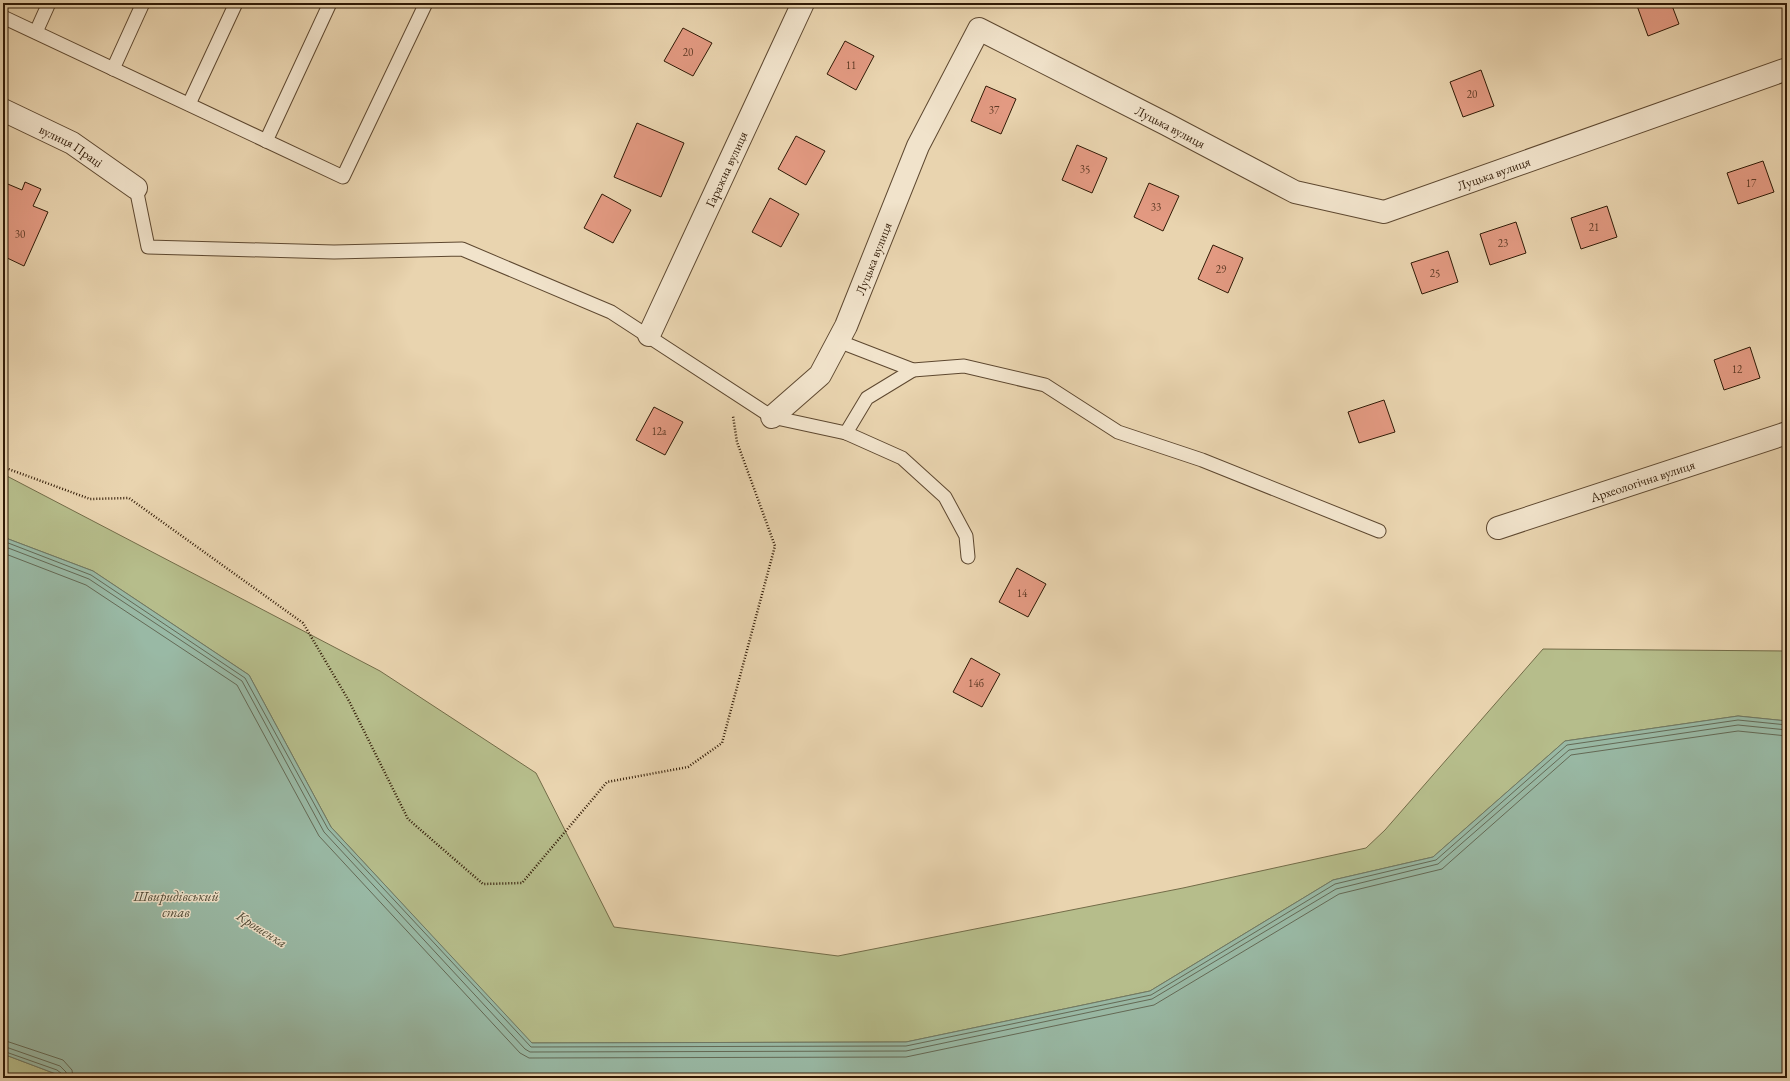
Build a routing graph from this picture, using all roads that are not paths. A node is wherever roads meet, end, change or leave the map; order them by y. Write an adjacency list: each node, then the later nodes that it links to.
1 (49, 3): 8 (lane)
2 (143, 3): 9 (lane)
3 (236, 3): 11 (lane)
4 (330, 3): 13 (lane)
5 (426, 3): 13 (lane)
6 (803, 3): 15 (street, Гаражна вулиця)
7 (3, 17): 8 (lane)
8 (36, 32): 9 (lane)
9 (113, 69): 11 (lane)
10 (1787, 69): 16 (street, Луцька вулиця)
11 (189, 104): 13 (lane)
12 (3, 110): 14 (street, вулиця Праці)
13 (266, 141)
14 (136, 188): 15 (lane)
15 (649, 335): 18 (lane)
16 (838, 341): 17 (lane); 18 (street, Луцька вулиця)
17 (913, 370): 19 (lane); 22 (lane)
18 (772, 417): 19 (lane)
19 (846, 433): 23 (lane)
20 (1787, 433): 21 (street, Археологічна вулиця)
21 (1498, 528)
22 (1379, 531)
23 (968, 557)

